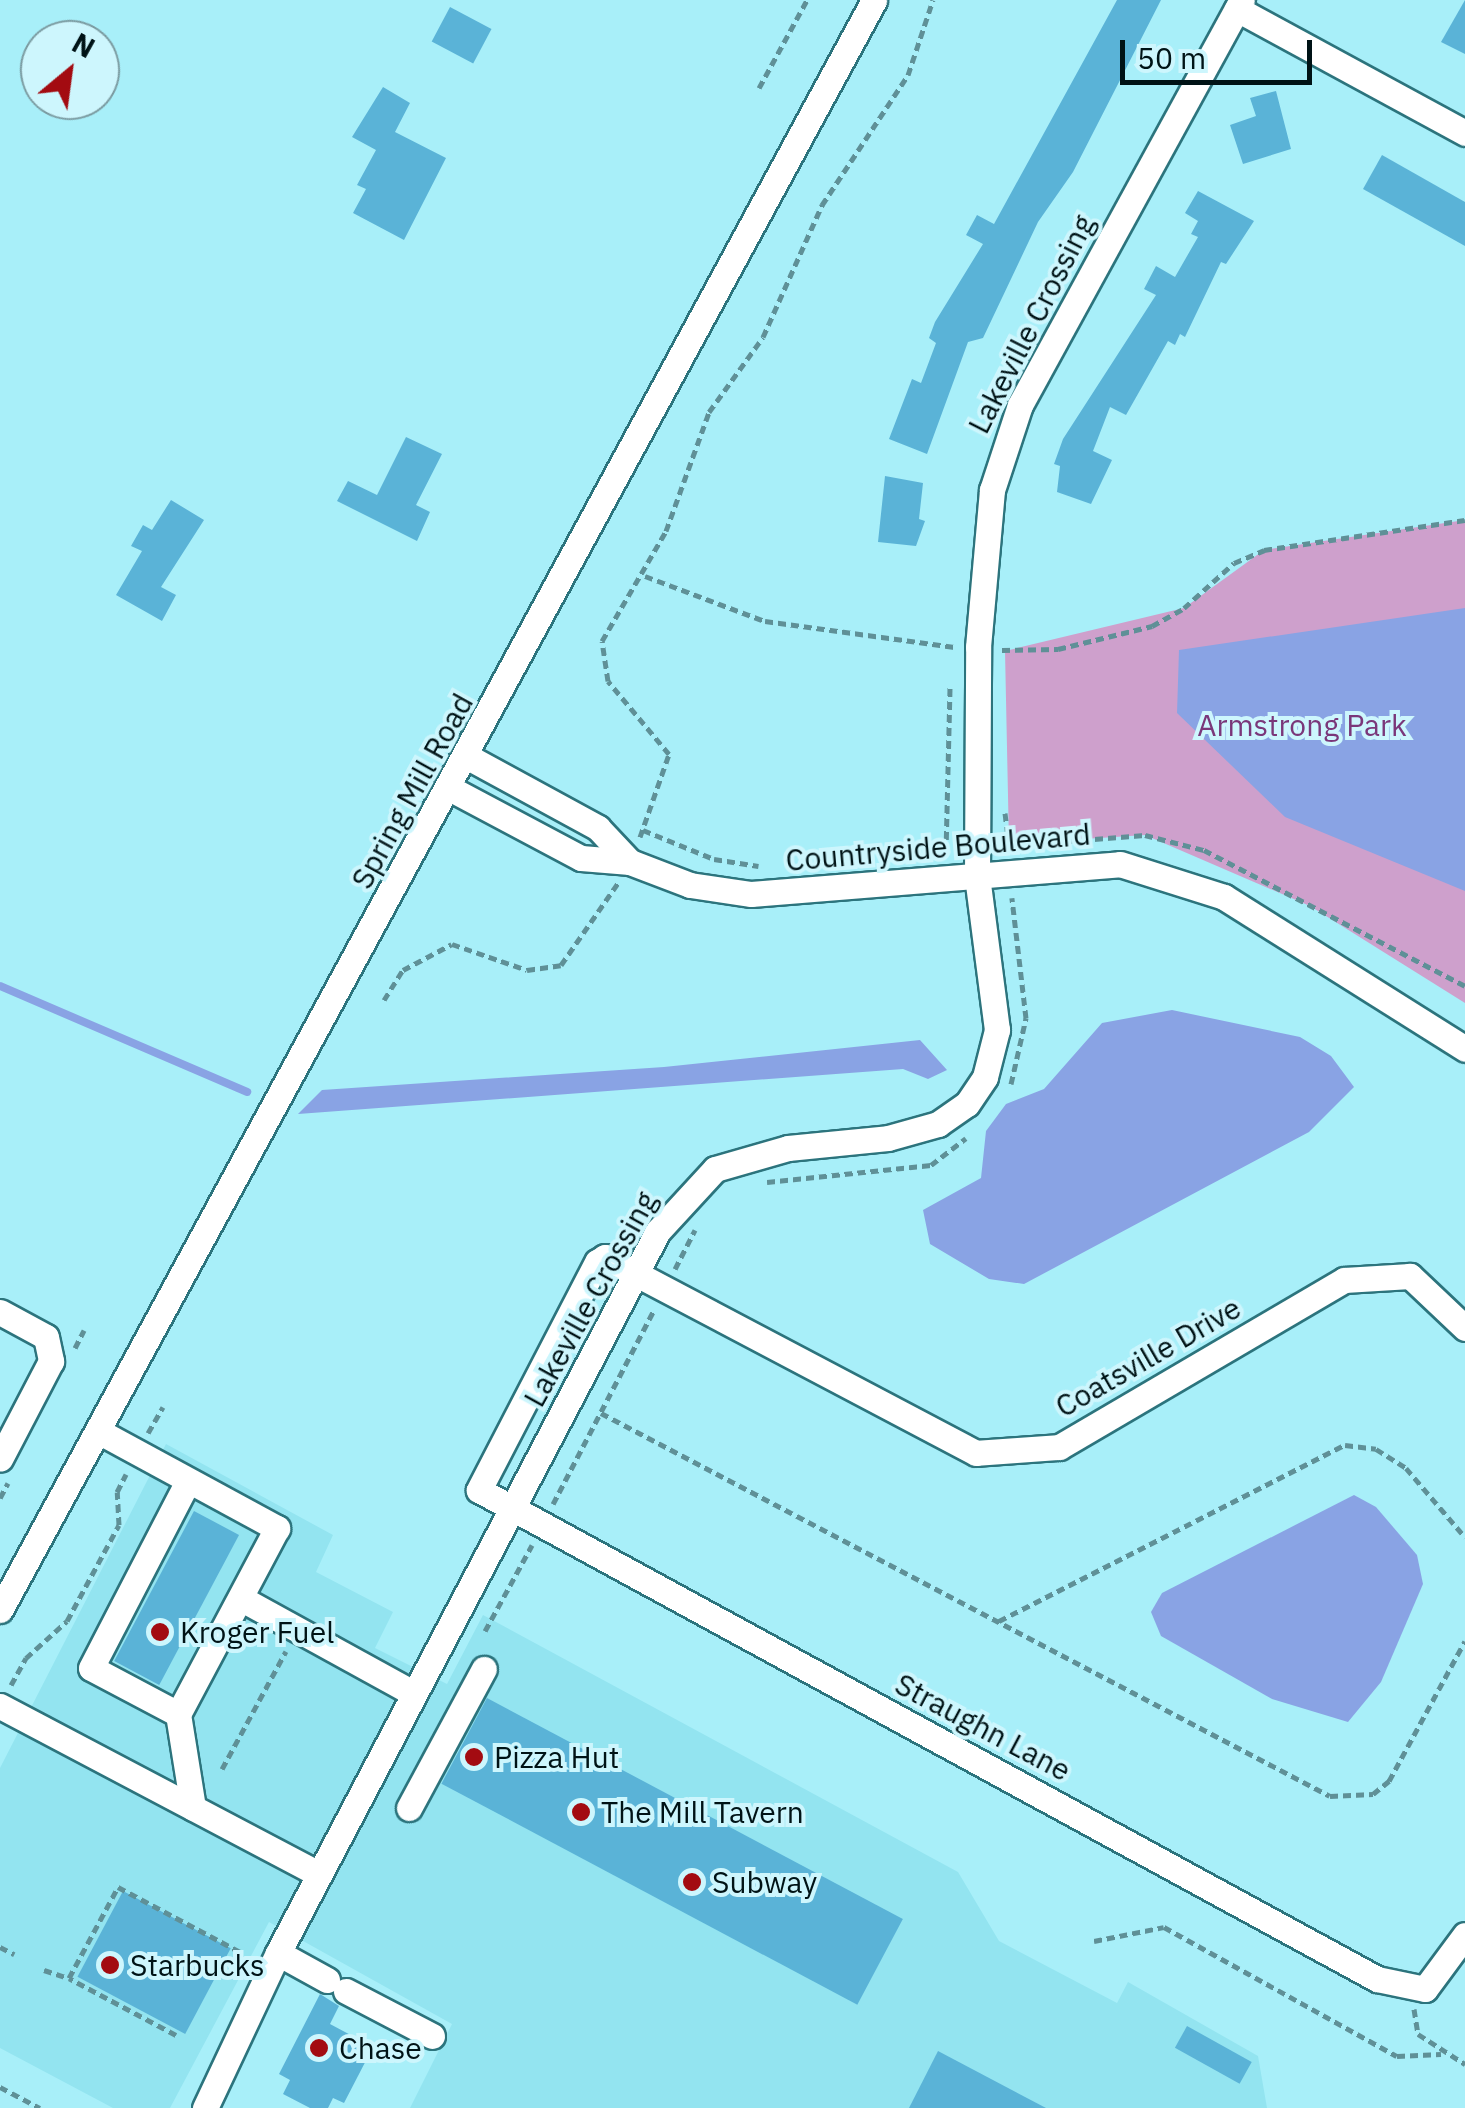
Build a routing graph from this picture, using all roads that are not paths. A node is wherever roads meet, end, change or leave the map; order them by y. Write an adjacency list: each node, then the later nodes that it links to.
1 (874, 0): 4 (street, Spring Mill Road)
2 (1240, 5): 3 (street); 7 (street, Lakeville Crossing)
3 (1465, 133)
4 (468, 756): 5 (street, Spring Mill Road); 6 (street)
5 (451, 788): 6 (street, Countryside Boulevard); 12 (street, Spring Mill Road)
6 (630, 862): 7 (street, Countryside Boulevard)
7 (977, 876): 8 (street, Countryside Boulevard); 9 (street, Lakeville Crossing)
8 (1465, 1049)
9 (636, 1272): 11 (street, Coatsville Drive); 15 (street, Lakeville Crossing); 15 (street)
10 (0, 1312): 13 (street)
11 (1465, 1328)
12 (98, 1431): 14 (street); 17 (street, Spring Mill Road)
13 (0, 1459)
14 (188, 1480): 16 (street); 21 (street)
15 (512, 1514): 19 (street, Lakeville Crossing); 25 (street, Straughn Lane)
16 (242, 1599): 19 (street); 21 (street)
17 (0, 1610)
18 (484, 1669): 23 (street)
19 (413, 1693): 24 (street, Lakeville Crossing)
20 (4, 1698): 22 (street)
21 (178, 1714): 22 (street)
22 (193, 1808): 24 (street)
23 (410, 1808)
24 (319, 1874): 26 (street, Lakeville Crossing)
25 (1465, 1935)
26 (278, 1952): 27 (street); 28 (street, Lakeville Crossing)
27 (432, 2036)
28 (205, 2108)

